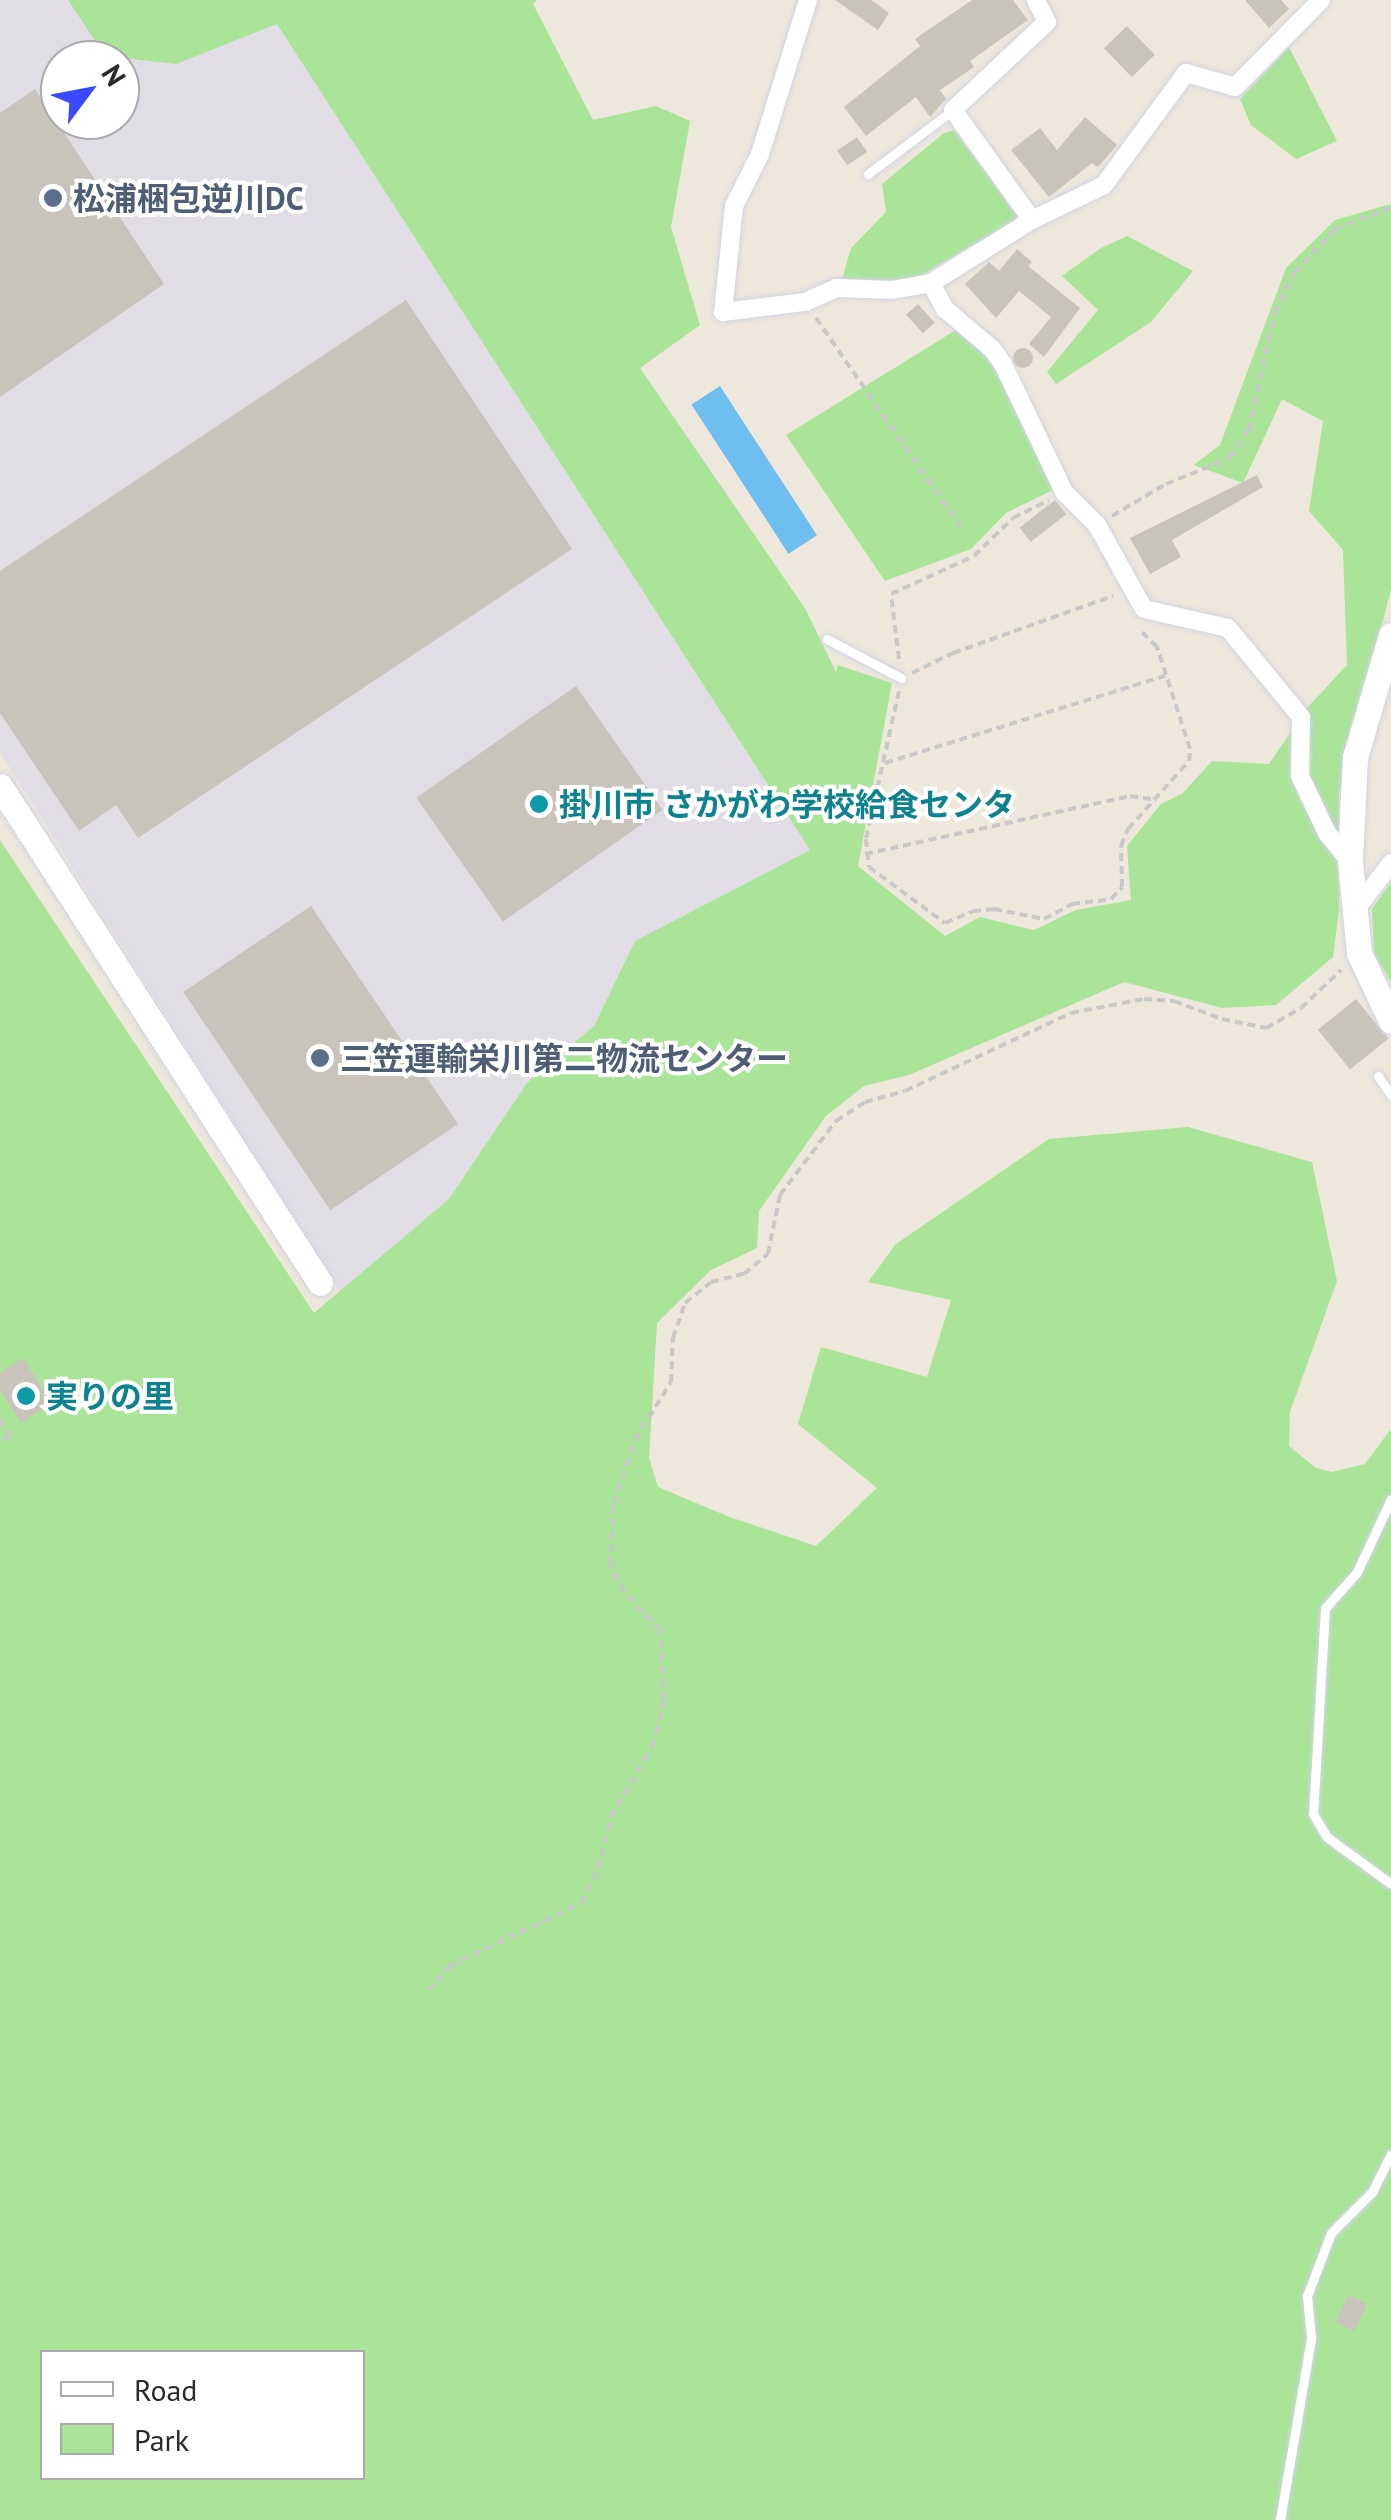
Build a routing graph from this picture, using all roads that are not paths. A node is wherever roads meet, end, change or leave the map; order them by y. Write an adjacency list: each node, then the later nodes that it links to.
1 (808, 0): 7 (street)
2 (1036, 0): 4 (street)
3 (1321, 0): 6 (street)
4 (953, 110): 5 (lane); 6 (street)
5 (868, 174)
6 (1032, 220): 7 (street)
7 (931, 283): 12 (street)
8 (1391, 635): 12 (street)
9 (827, 639): 10 (lane)
10 (902, 678)
11 (0, 786): 18 (street)
12 (1350, 861): 14 (street)
13 (1391, 863): 14 (street)
14 (1353, 914): 15 (street)
15 (1391, 1022)
16 (1378, 1076): 17 (lane)
17 (1391, 1095)
18 (320, 1283)
19 (1391, 1499): 20 (lane)
20 (1391, 1884)
21 (1391, 2154): 22 (lane)
22 (1280, 2520)

